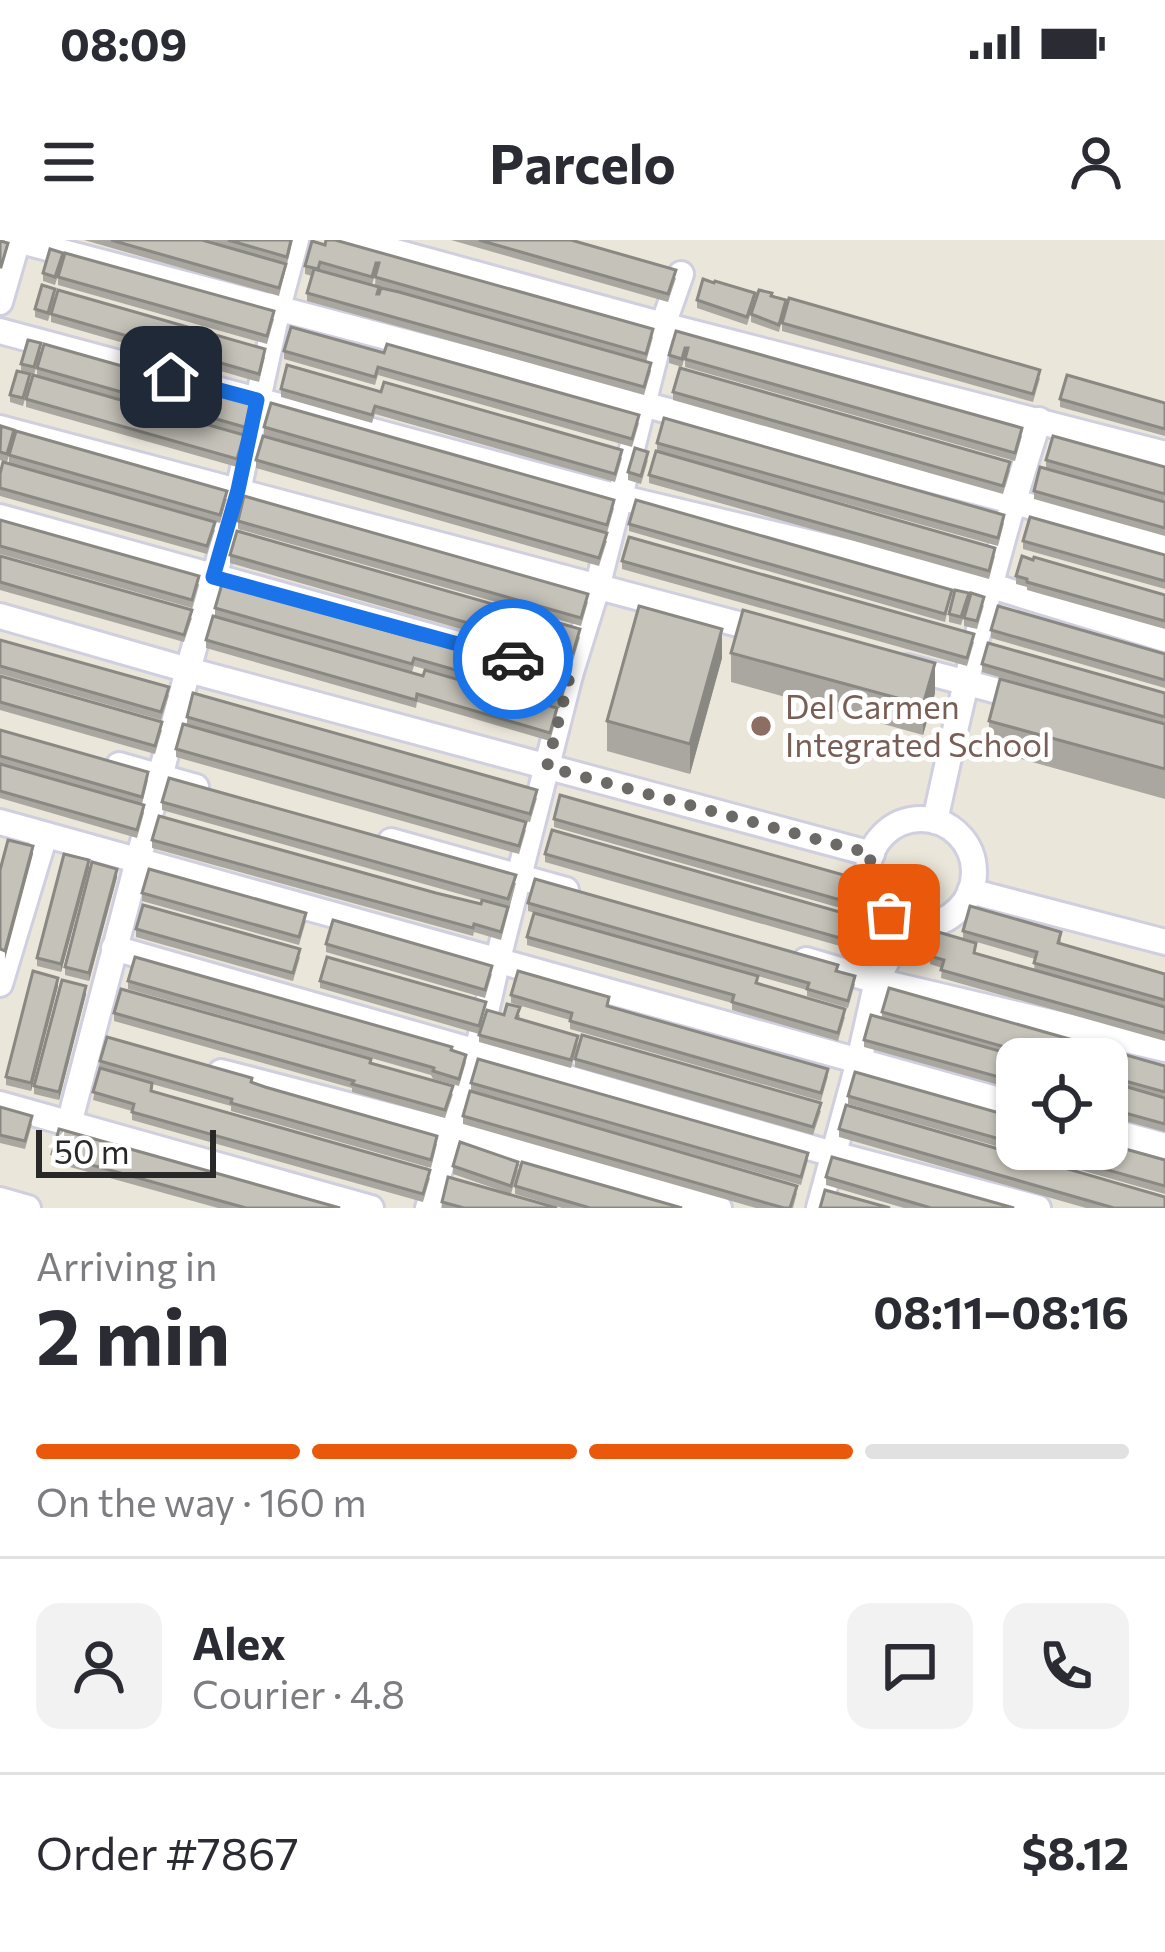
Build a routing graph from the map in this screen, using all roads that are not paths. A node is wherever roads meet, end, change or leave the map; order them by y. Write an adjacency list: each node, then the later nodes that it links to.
1 (18, 240): 5 (street); 6 (street)
2 (296, 240): 6 (street)
3 (352, 240): 7 (street)
4 (681, 274): 7 (street)
5 (0, 302)
6 (278, 308): 9 (street); 10 (street)
7 (663, 325): 10 (street); 11 (street)
8 (0, 331): 9 (street)
9 (257, 400): 14 (street); 15 (street)
10 (645, 406): 15 (street); 16 (street)
11 (1039, 420): 13 (street); 16 (street)
12 (0, 428): 14 (street)
13 (1165, 454)
14 (238, 490): 19 (street); 21 (street)
15 (618, 497): 20 (street); 21 (street)
16 (1012, 501): 18 (street); 20 (street)
17 (0, 517): 19 (street)
18 (1165, 545)
19 (213, 577): 26 (street); 27 (street)
20 (992, 586): 24 (street); 28 (street)
21 (597, 588): 23 (street); 27 (street)
22 (0, 616): 26 (street)
23 (781, 635)
24 (1165, 639)
25 (873, 659): 28 (street)
26 (188, 670): 31 (street); 32 (street)
27 (570, 675): 31 (street)
28 (965, 682): 29 (street); 34 (street)
29 (1054, 706)
30 (91, 757): 32 (street)
31 (547, 767): 38 (street); 40 (street)
32 (160, 777): 33 (street); 39 (street)
33 (227, 795)
34 (935, 821): 38 (street); 41 (street)
35 (0, 822): 37 (street)
36 (362, 832): 40 (street)
37 (45, 836): 39 (street); 49 (street)
38 (872, 854): 43 (street)
39 (137, 862): 45 (street); 47 (street)
40 (518, 876): 42 (street); 47 (street)
41 (970, 891): 43 (street); 44 (street)
42 (586, 896)
43 (904, 923): 48 (street)
44 (1165, 942)
45 (114, 948): 51 (street); 56 (street)
46 (787, 955): 48 (street)
47 (498, 959): 51 (street); 52 (street)
48 (877, 981): 50 (street); 52 (street)
49 (0, 984)
50 (1165, 1049)
51 (477, 1052): 57 (street); 60 (street)
52 (859, 1061): 54 (street); 60 (street)
53 (203, 1067): 57 (street)
54 (996, 1099)
55 (0, 1104): 56 (street)
56 (69, 1124): 63 (street)
57 (452, 1132): 64 (street); 65 (street)
58 (1128, 1136): 59 (street)
59 (1165, 1146)
60 (833, 1154): 66 (street); 67 (street)
61 (0, 1200): 62 (street)
62 (28, 1208)
63 (371, 1208)
64 (428, 1208)
65 (718, 1208)
66 (819, 1208)
67 (1038, 1208)

